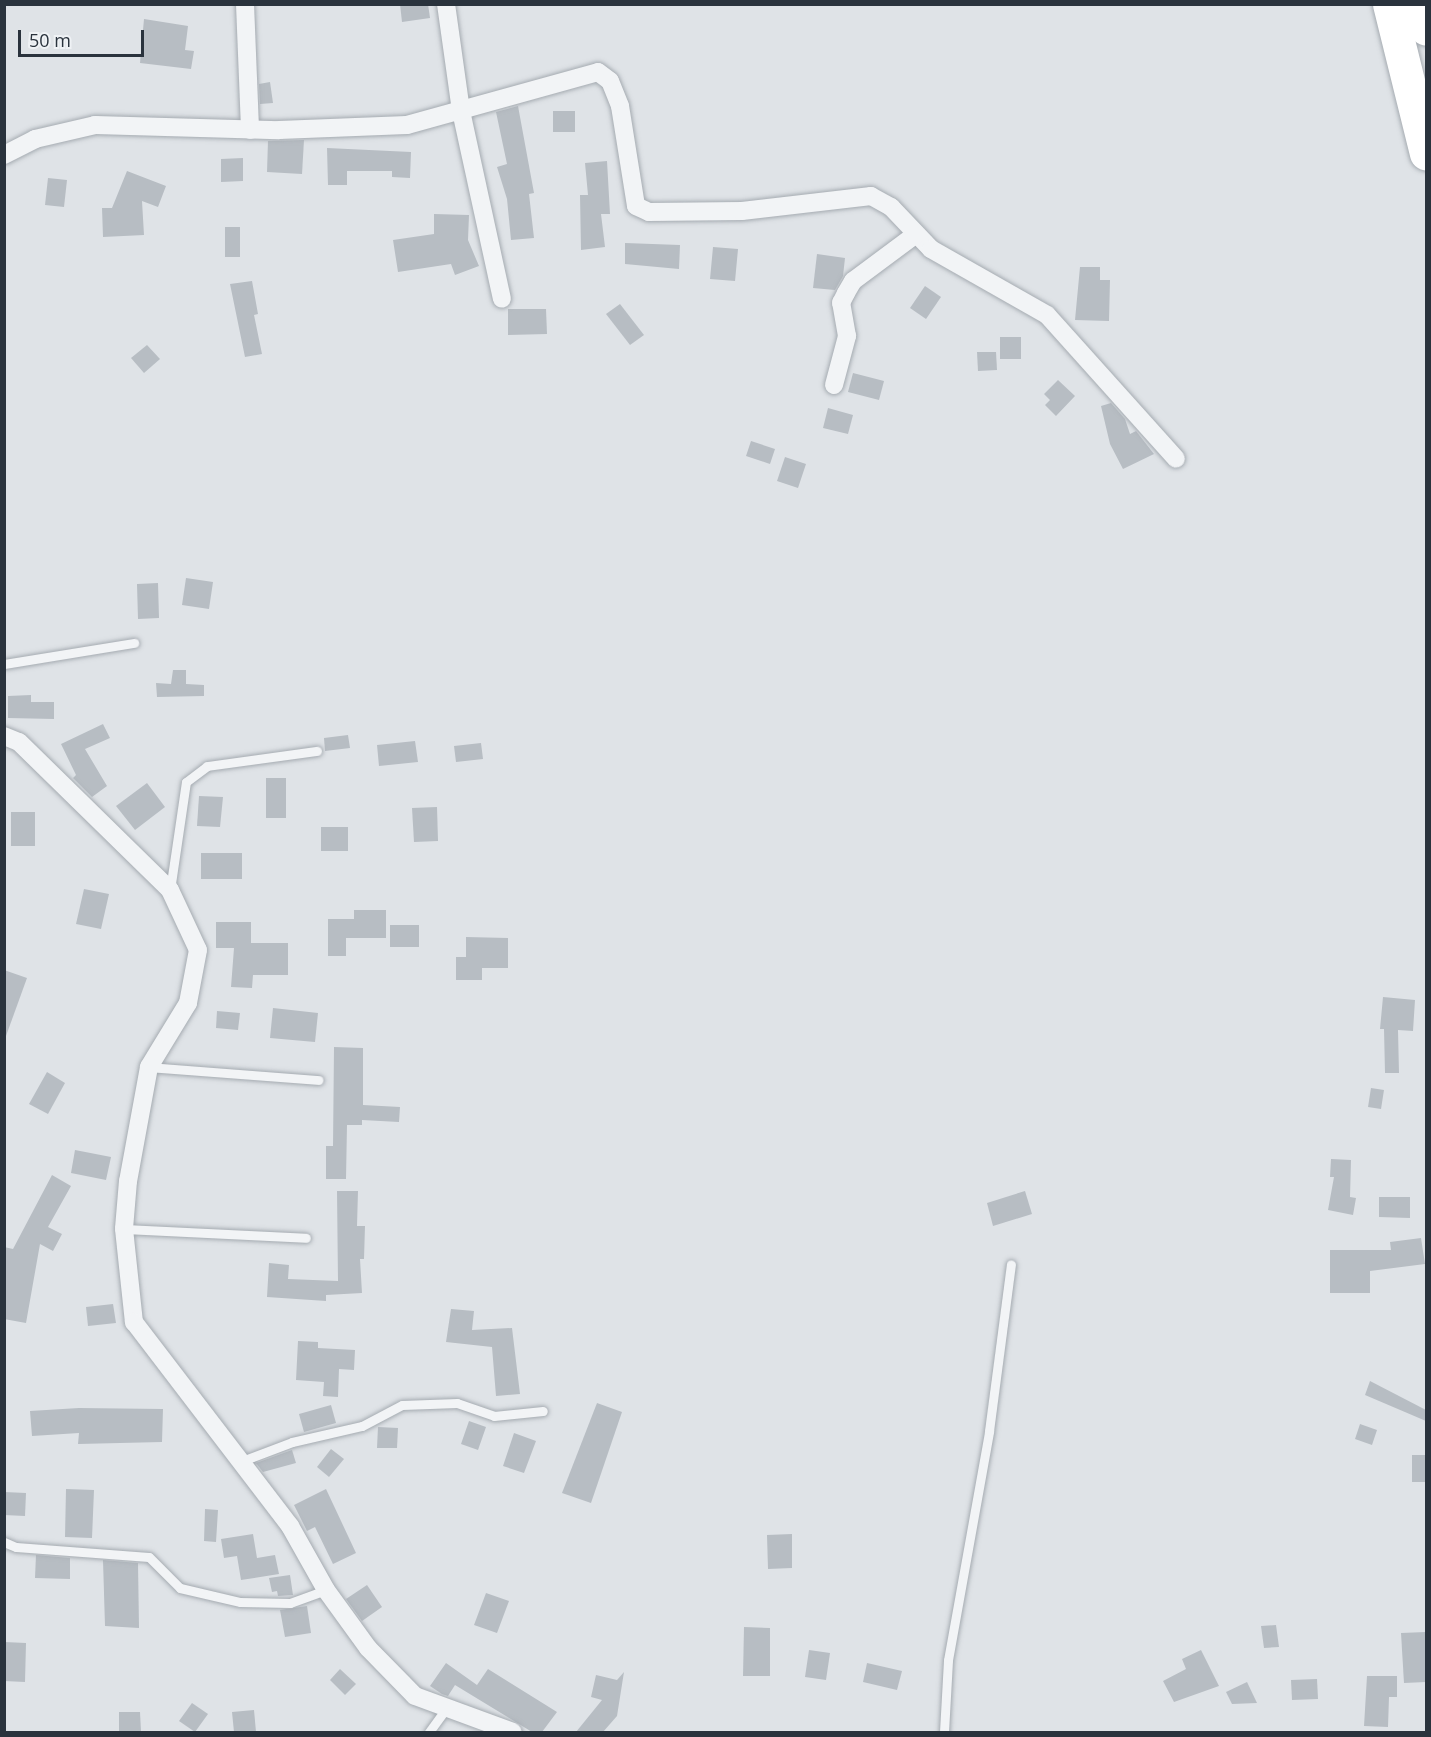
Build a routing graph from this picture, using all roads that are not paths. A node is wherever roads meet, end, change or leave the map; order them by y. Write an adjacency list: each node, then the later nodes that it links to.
1 (246, 4): 7 (street)
2 (446, 4): 6 (street)
3 (1389, 4): 8 (highway)
4 (1421, 4): 5 (highway)
5 (1426, 29)
6 (461, 111): 7 (street); 10 (street); 11 (street)
7 (250, 130): 9 (street)
8 (1426, 154)
9 (4, 155)
10 (915, 235): 12 (street); 13 (street)
11 (502, 299)
12 (834, 385)
13 (1176, 459)
14 (134, 643): 15 (lane)
15 (4, 664)
16 (4, 736): 18 (street)
17 (317, 751): 18 (lane)
18 (170, 890): 19 (street)
19 (149, 1067): 20 (lane); 21 (street)
20 (320, 1080)
21 (124, 1229): 22 (lane); 25 (street)
22 (306, 1238)
23 (1011, 1264): 31 (lane)
24 (543, 1411): 25 (lane)
25 (242, 1461): 27 (street)
26 (4, 1542): 27 (lane)
27 (326, 1590): 28 (street)
28 (447, 1707): 29 (lane); 30 (street)
29 (429, 1732)
30 (513, 1732)
31 (944, 1732)

